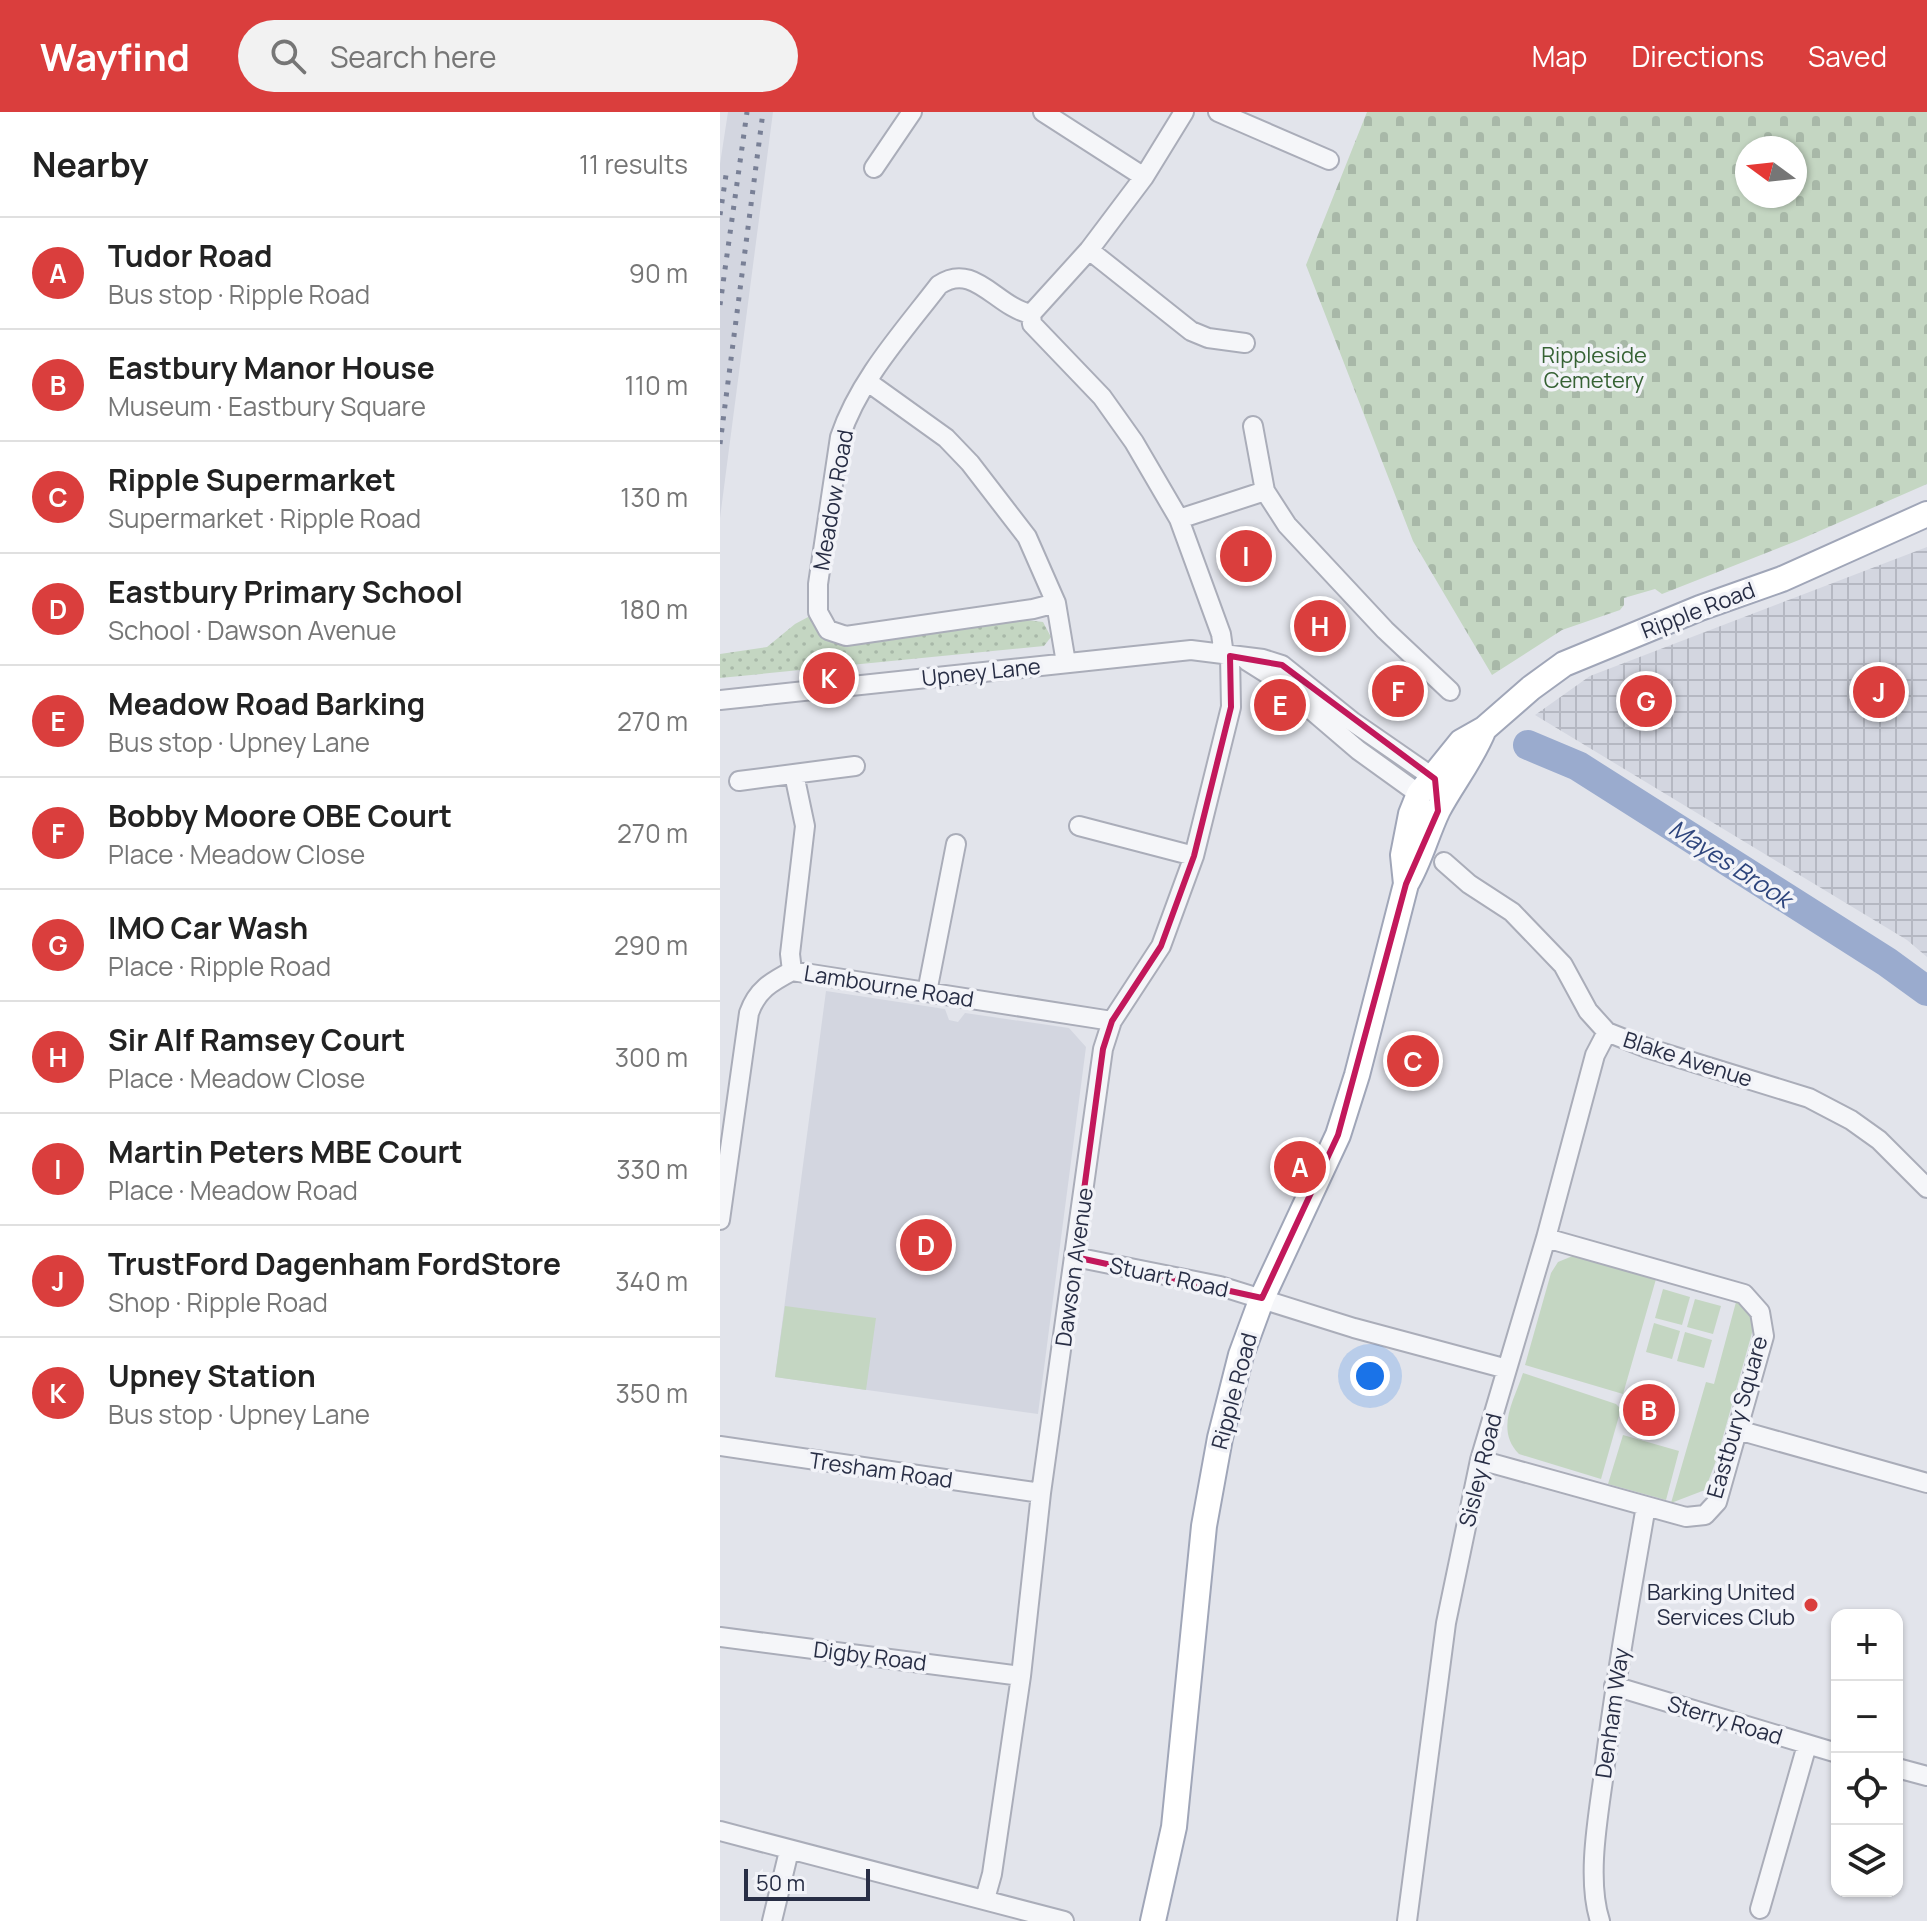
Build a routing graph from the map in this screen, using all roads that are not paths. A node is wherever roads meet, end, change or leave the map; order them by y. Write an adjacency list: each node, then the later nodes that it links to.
1 (912, 112): 6 (street)
2 (1043, 112): 7 (street)
3 (1184, 112): 7 (street)
4 (1218, 112): 5 (street)
5 (1329, 160)
6 (874, 168)
7 (1144, 177): 8 (street)
8 (1089, 250): 9 (street); 10 (street)
9 (1031, 314): 11 (street, Meadow Road); 15 (street)
10 (1245, 343)
11 (868, 382): 16 (street); 16 (street, Meadow Road)
12 (1253, 426): 13 (street)
13 (1265, 491): 15 (street); 19 (street)
14 (1927, 514): 24 (main road, Ripple Road)
15 (1179, 519): 17 (street)
16 (1056, 603): 18 (street)
17 (1232, 656): 18 (street, Upney Lane); 24 (street, Upney Lane); 27 (street, Dawson Avenue)
18 (1066, 663): 20 (street, Upney Lane)
19 (1450, 691)
20 (720, 700)
21 (855, 766): 22 (street)
22 (794, 774): 23 (street); 29 (street)
23 (739, 781)
24 (1436, 790): 37 (main road, Ripple Road)
25 (1079, 826): 27 (street)
26 (956, 844): 30 (street)
27 (1194, 856): 31 (street, Dawson Avenue)
28 (1444, 862): 32 (street, Blake Avenue)
29 (792, 971): 30 (street, Lambourne Road); 34 (street, Lambourne Road)
30 (927, 992): 31 (street, Lambourne Road)
31 (1112, 1021): 36 (street, Dawson Avenue)
32 (1607, 1032): 33 (street, Blake Avenue); 35 (street, Sisley Road)
33 (1927, 1188)
34 (720, 1220)
35 (1546, 1238): 38 (street, Sisley Road); 39 (street, Eastbury Square)
36 (1075, 1257): 37 (street, Stuart Road); 43 (street, Dawson Avenue)
37 (1262, 1298): 38 (street, Stuart Road); 58 (main road, Ripple Road)
38 (1507, 1369): 41 (street, Sisley Road)
39 (1738, 1430): 42 (street); 44 (street, Eastbury Square)
40 (720, 1446): 43 (street, Tresham Road)
41 (1480, 1460): 44 (street, Eastbury Square); 59 (street, Sisley Road)
42 (1927, 1483)
43 (1041, 1493): 46 (street, Dawson Avenue)
44 (1646, 1506): 47 (street, Denham Way)
45 (720, 1637): 46 (street, Digby Road)
46 (1021, 1676): 54 (street, Dawson Avenue)
47 (1614, 1686): 48 (street, Sterry Road); 60 (street, Denham Way)
48 (1807, 1745): 49 (street, Sterry Road); 55 (street)
49 (1831, 1751)
50 (1903, 1770): 51 (street)
51 (1927, 1776)
52 (720, 1831): 53 (street)
53 (789, 1851): 54 (street); 56 (street)
54 (985, 1899): 57 (street)
55 (1760, 1909)
56 (772, 1921)
57 (1064, 1921)
58 (1153, 1921)
59 (1407, 1921)
60 (1600, 1921)

